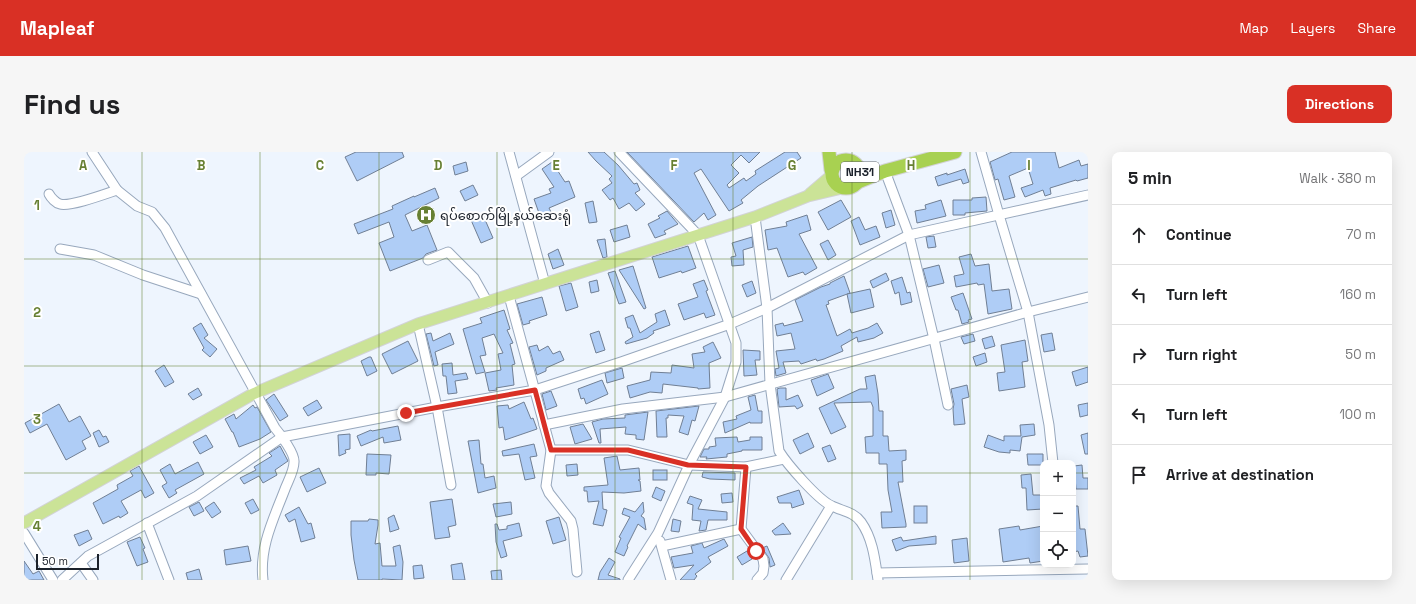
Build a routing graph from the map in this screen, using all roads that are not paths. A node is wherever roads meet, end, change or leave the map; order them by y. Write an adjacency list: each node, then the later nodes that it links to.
1 (92, 152): 14 (street)
2 (509, 152): 11 (street)
3 (548, 152): 11 (street)
4 (619, 152): 20 (street)
5 (829, 152): 10 (highway, NH31)
6 (955, 152): 9 (highway, NH31)
7 (981, 152): 18 (street)
8 (852, 160): 9 (highway, NH31); 10 (highway, NH31); 12 (highway, NH31)
9 (885, 171): 12 (highway, NH31); 21 (street)
10 (831, 173): 13 (highway, NH31); 17 (main road)
11 (516, 176): 24 (street)
12 (858, 182): 13 (highway, NH31)
13 (842, 188): 17 (main road)
14 (116, 190): 15 (street); 25 (street)
15 (49, 194)
16 (1088, 195): 18 (street)
17 (808, 196): 19 (main road)
18 (999, 215): 21 (street); 30 (street)
19 (755, 217): 20 (main road); 29 (street)
20 (698, 235): 24 (main road); 32 (street)
21 (908, 235): 29 (street); 33 (street)
22 (60, 249): 25 (street)
23 (428, 260): 28 (street)
24 (545, 284): 26 (main road)
25 (202, 294): 36 (street)
26 (508, 296): 28 (main road); 35 (street)
27 (1088, 297): 30 (street)
28 (488, 302): 31 (main road)
29 (767, 308): 32 (street); 34 (street)
30 (1028, 312): 33 (street); 44 (street)
31 (418, 324): 36 (main road); 39 (street)
32 (730, 324): 35 (street); 37 (street)
33 (934, 339): 34 (street); 38 (street)
34 (770, 384): 37 (street); 43 (street)
35 (535, 390): 39 (street); 40 (street)
36 (256, 392): 41 (street); 49 (main road)
37 (725, 397): 40 (street); 45 (street)
38 (948, 404)
39 (437, 407): 41 (street); 47 (street)
40 (544, 425): 42 (street)
41 (282, 437): 50 (street); 65 (street)
42 (551, 450): 45 (street); 58 (street)
43 (784, 459): 46 (street); 48 (street)
44 (1053, 460)
45 (688, 465): 46 (street); 53 (street)
46 (746, 467): 51 (street)
47 (451, 485)
48 (831, 506): 60 (street); 69 (street)
49 (24, 523)
50 (147, 523): 55 (street); 64 (street)
51 (741, 529): 54 (street); 68 (street)
52 (24, 533): 61 (street)
53 (658, 533): 54 (street); 66 (street)
54 (662, 546): 67 (street)
55 (81, 563): 62 (street); 63 (street)
56 (1065, 568): 57 (street); 59 (street); 70 (street)
57 (1088, 569)
58 (577, 572)
59 (975, 576): 60 (street)
60 (878, 577)
61 (53, 580)
62 (62, 580)
63 (93, 580)
64 (169, 580)
65 (263, 580)
66 (628, 580)
67 (671, 580)
68 (757, 580)
69 (786, 580)
70 (1067, 580)

